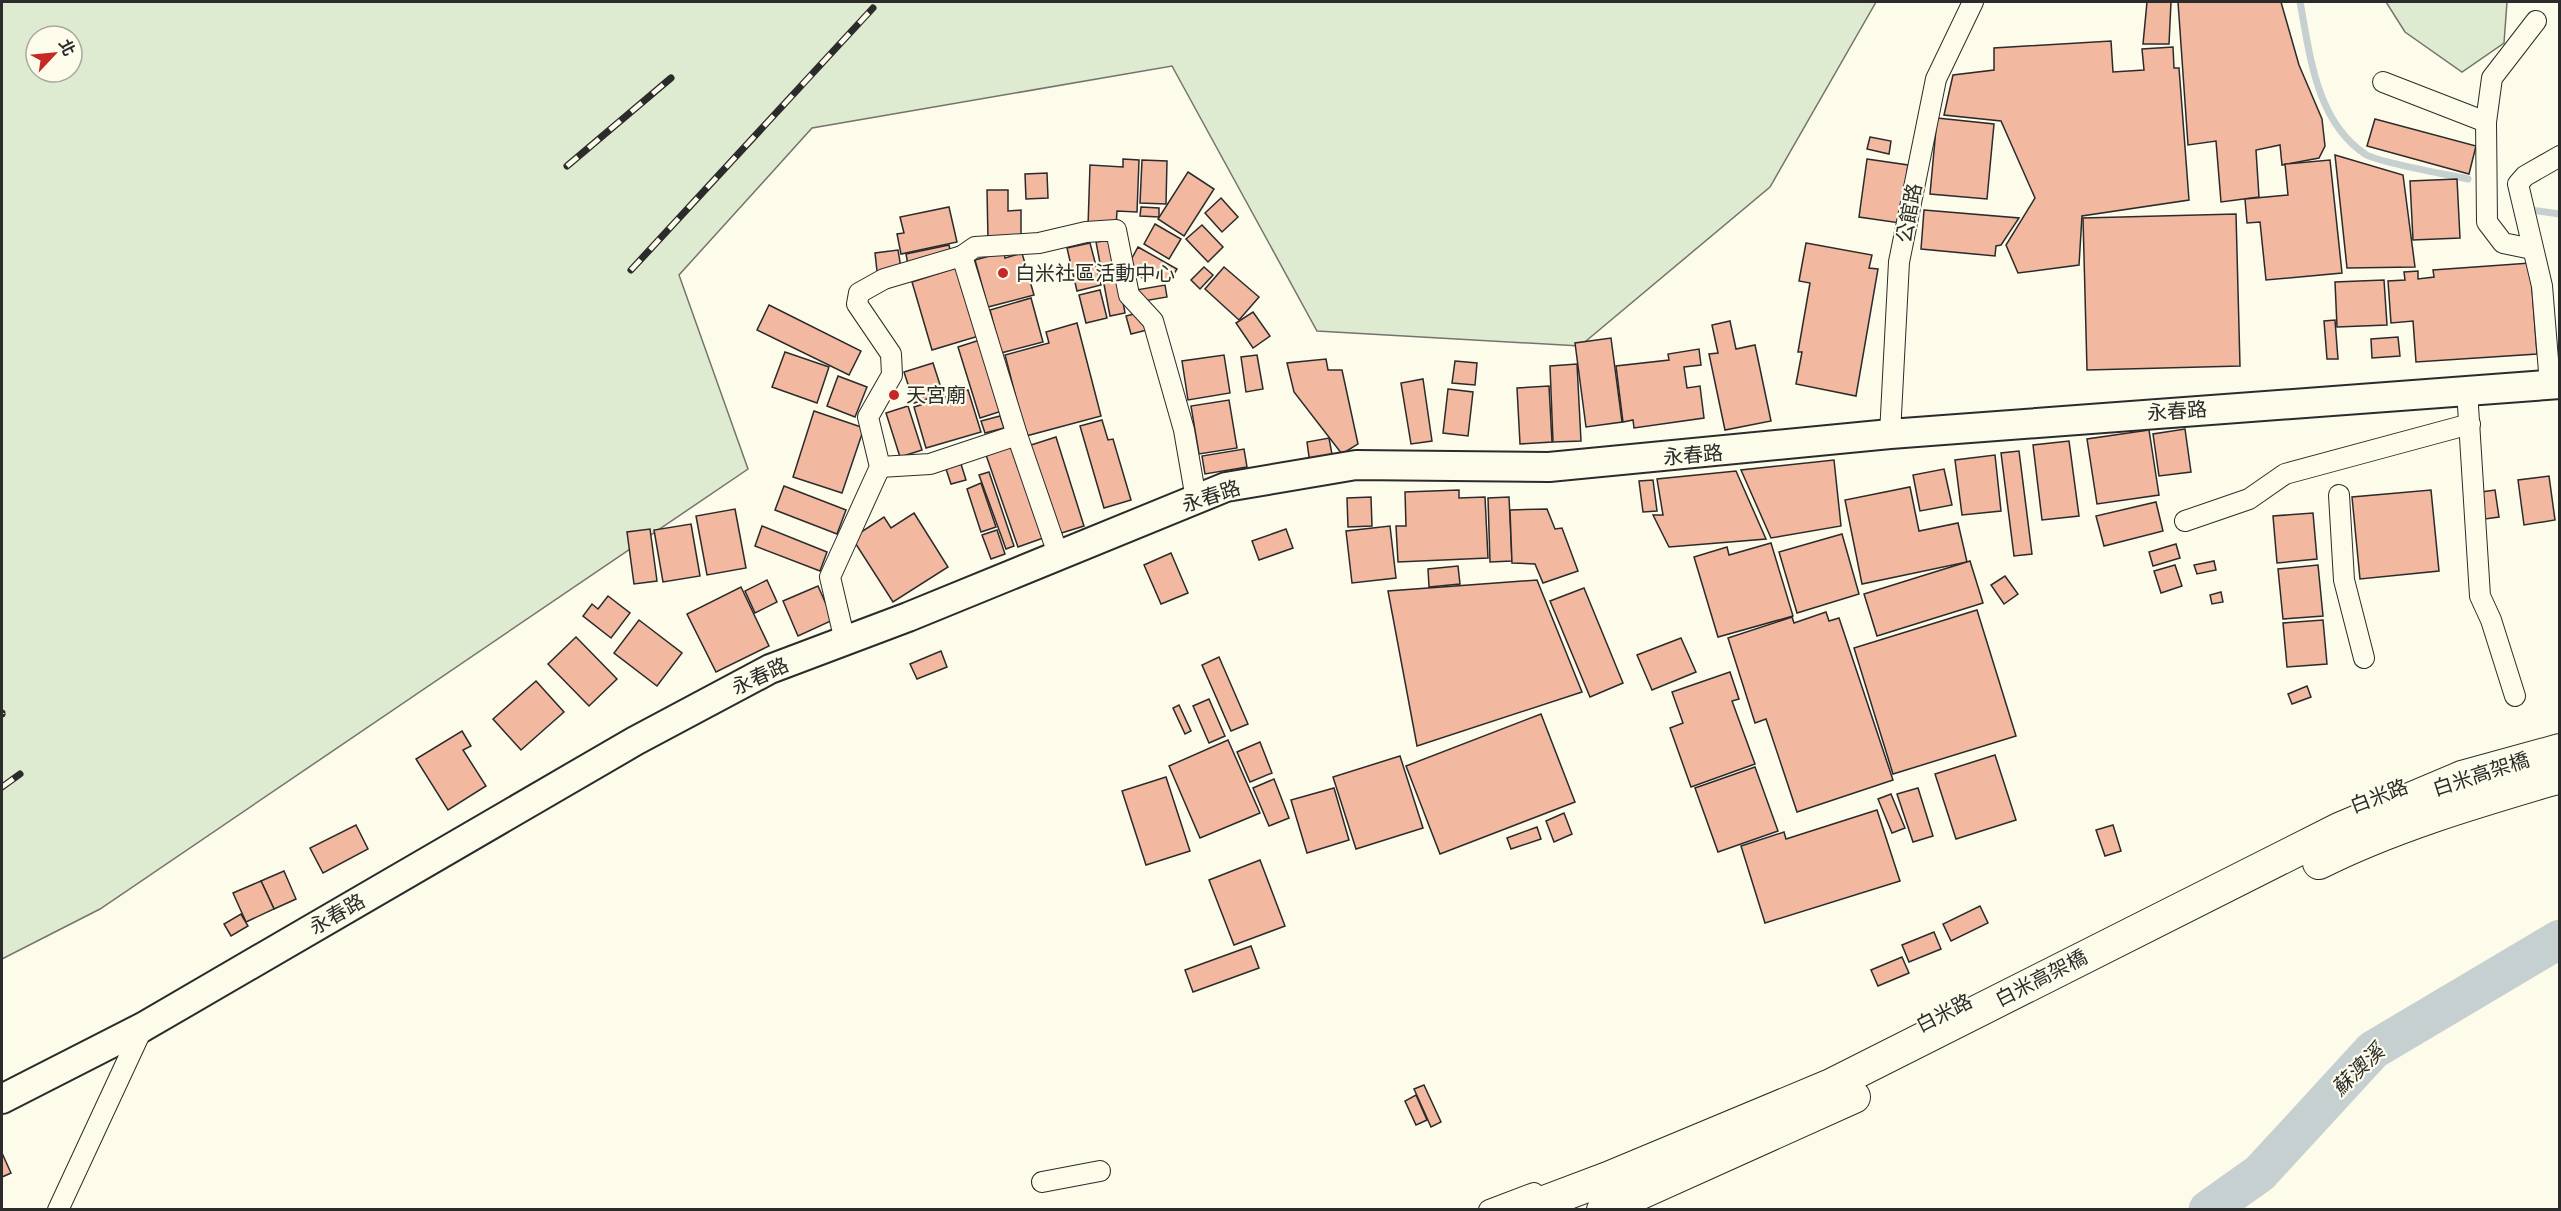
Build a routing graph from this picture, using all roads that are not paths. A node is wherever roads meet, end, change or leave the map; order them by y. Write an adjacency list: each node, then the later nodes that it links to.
1 (1972, 2): 11 (street, 公館路)
2 (2536, 21): 4 (street)
3 (2383, 82): 4 (street)
4 (2486, 122): 6 (street)
5 (2559, 156): 6 (street)
6 (2532, 249): 8 (street)
7 (962, 256): 12 (street); 13 (street); 15 (street)
8 (2555, 384): 9 (street, 永春路)
9 (2467, 390): 10 (street); 11 (street, 永春路)
10 (2469, 424): 16 (street); 20 (street)
11 (1890, 434): 15 (street, 永春路)
12 (1017, 435): 13 (street); 17 (street)
13 (880, 468): 18 (street)
14 (2339, 495): 19 (street)
15 (1196, 499): 17 (street, 永春路)
16 (2185, 521)
17 (1058, 554): 18 (street, 永春路)
18 (845, 641): 24 (street, 永春路)
19 (2364, 658)
20 (2515, 696)
21 (2559, 737): 29 (street, 白米路)
22 (2559, 750): 30 (main road, 白米高架橋)
23 (2559, 777): 31 (main road, 白米高架橋)
24 (143, 1027): 25 (street, 永春路); 28 (street)
25 (2, 1100)
26 (1100, 1171): 27 (street)
27 (1042, 1182)
28 (58, 1209)
29 (1489, 1209)
30 (1523, 1209)
31 (1603, 1209)

